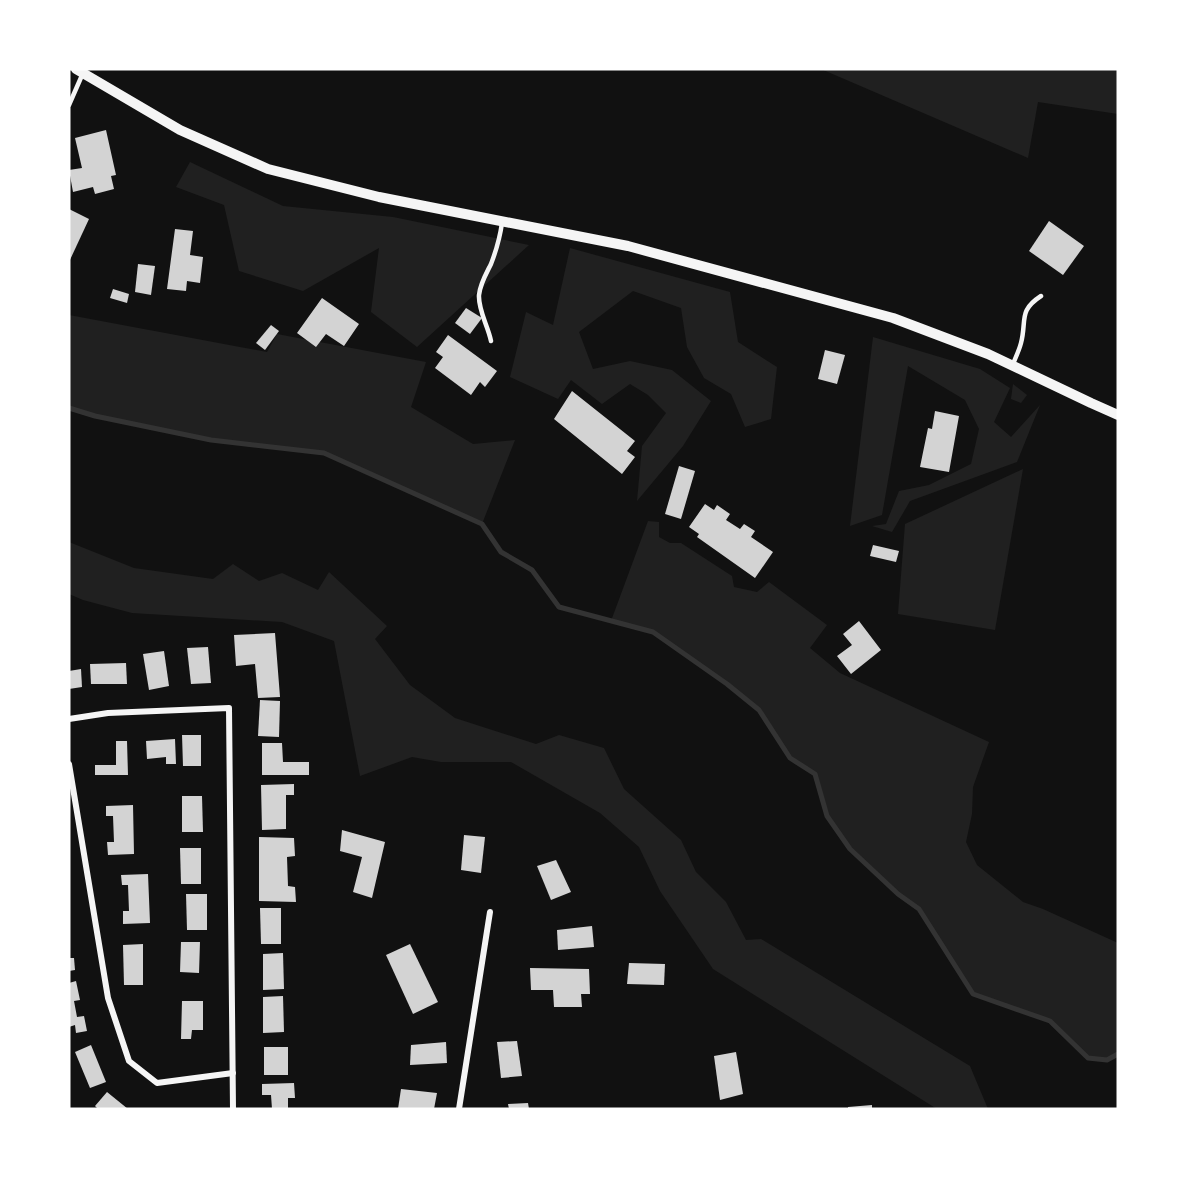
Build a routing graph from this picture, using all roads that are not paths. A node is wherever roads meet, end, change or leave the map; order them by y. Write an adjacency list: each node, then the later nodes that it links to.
1 (79, 71): 2 (lane); 3 (street)
2 (69, 105)
3 (502, 221): 5 (lane); 6 (street)
4 (1041, 296): 6 (lane)
5 (491, 341)
6 (1012, 366): 7 (street)
7 (1118, 415)
8 (69, 719): 11 (street)
9 (69, 764): 11 (street)
10 (490, 912): 13 (street)
11 (233, 1073): 12 (street)
12 (233, 1109)
13 (459, 1109)

